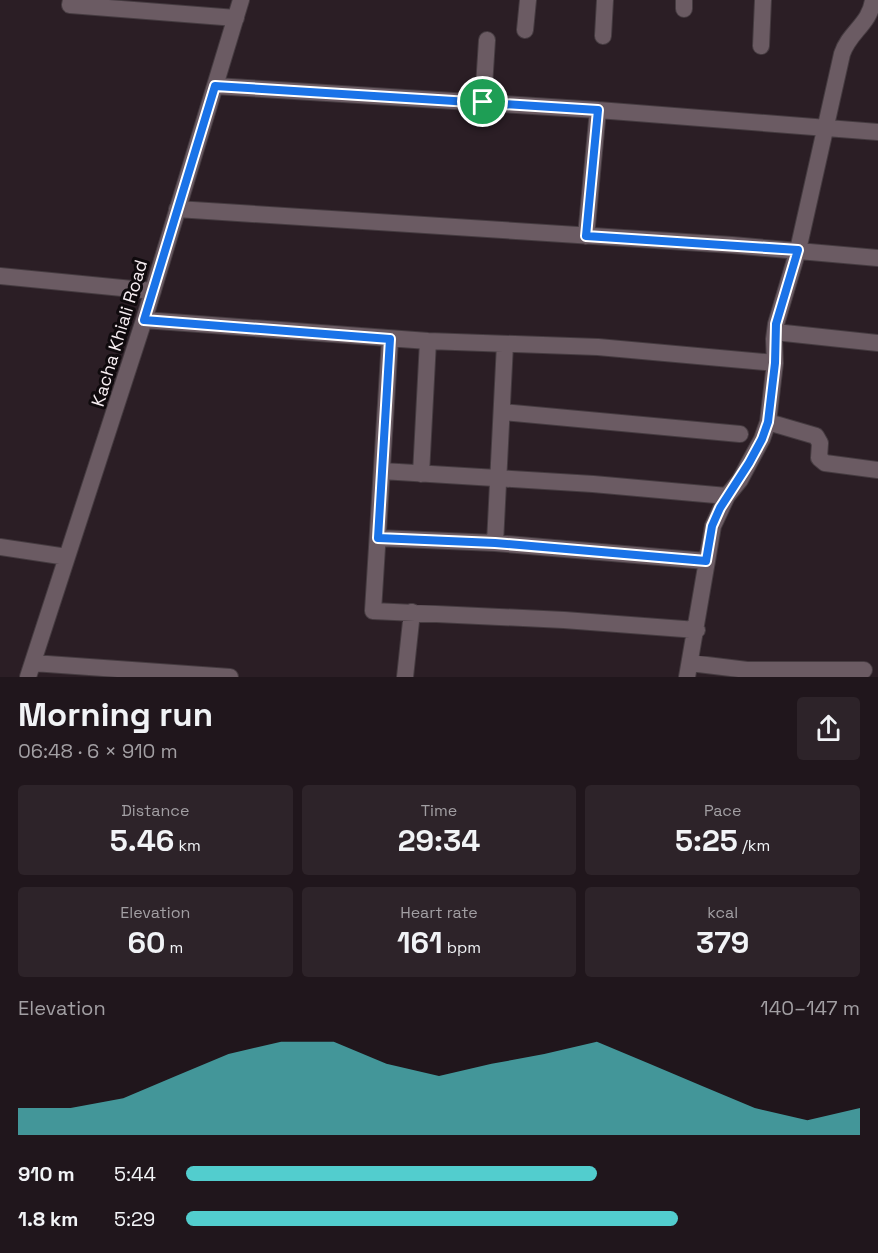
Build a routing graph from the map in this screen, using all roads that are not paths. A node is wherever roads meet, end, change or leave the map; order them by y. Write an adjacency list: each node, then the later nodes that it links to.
1 (71, 0): 7 (street)
2 (241, 0): 7 (street, Kacha Khiali Road)
3 (528, 0): 8 (street)
4 (606, 0): 9 (street)
5 (764, 0): 11 (street)
6 (873, 0): 15 (street)
7 (236, 18): 12 (street, Kacha Khiali Road)
8 (525, 30)
9 (603, 36)
10 (487, 40): 13 (street)
11 (761, 46)
12 (215, 86): 13 (street); 17 (street, Kacha Khiali Road)
13 (483, 102): 14 (street)
14 (598, 110): 15 (street); 18 (street)
15 (826, 128): 16 (street); 19 (street)
16 (878, 132)
17 (177, 209): 18 (street); 22 (street, Kacha Khiali Road)
18 (586, 236): 19 (street)
19 (798, 250): 20 (street); 24 (street)
20 (878, 258)
21 (0, 276): 22 (street)
22 (153, 291): 23 (street, Kacha Khiali Road)
23 (144, 320): 25 (street); 41 (street, Kacha Khiali Road)
24 (775, 332): 27 (street); 29 (street)
25 (390, 339): 26 (street); 34 (street)
26 (428, 341): 28 (street); 35 (street)
27 (878, 343)
28 (505, 344): 29 (street); 30 (street)
29 (775, 363): 31 (street)
30 (502, 412): 32 (street); 36 (street)
31 (768, 422): 33 (street); 37 (street)
32 (740, 434)
33 (878, 470)
34 (382, 471): 35 (street); 38 (street)
35 (421, 474): 36 (street)
36 (498, 479): 37 (street); 39 (street)
37 (727, 496): 42 (street)
38 (378, 538): 39 (street); 43 (street)
39 (495, 543): 42 (street)
40 (0, 547): 41 (street)
41 (67, 557): 45 (street, Kacha Khiali Road)
42 (706, 561): 44 (street)
43 (412, 612): 44 (street); 49 (street)
44 (697, 630): 46 (street)
45 (30, 670): 48 (street)
46 (689, 670): 47 (street)
47 (864, 670)
48 (230, 677)
49 (405, 677)

